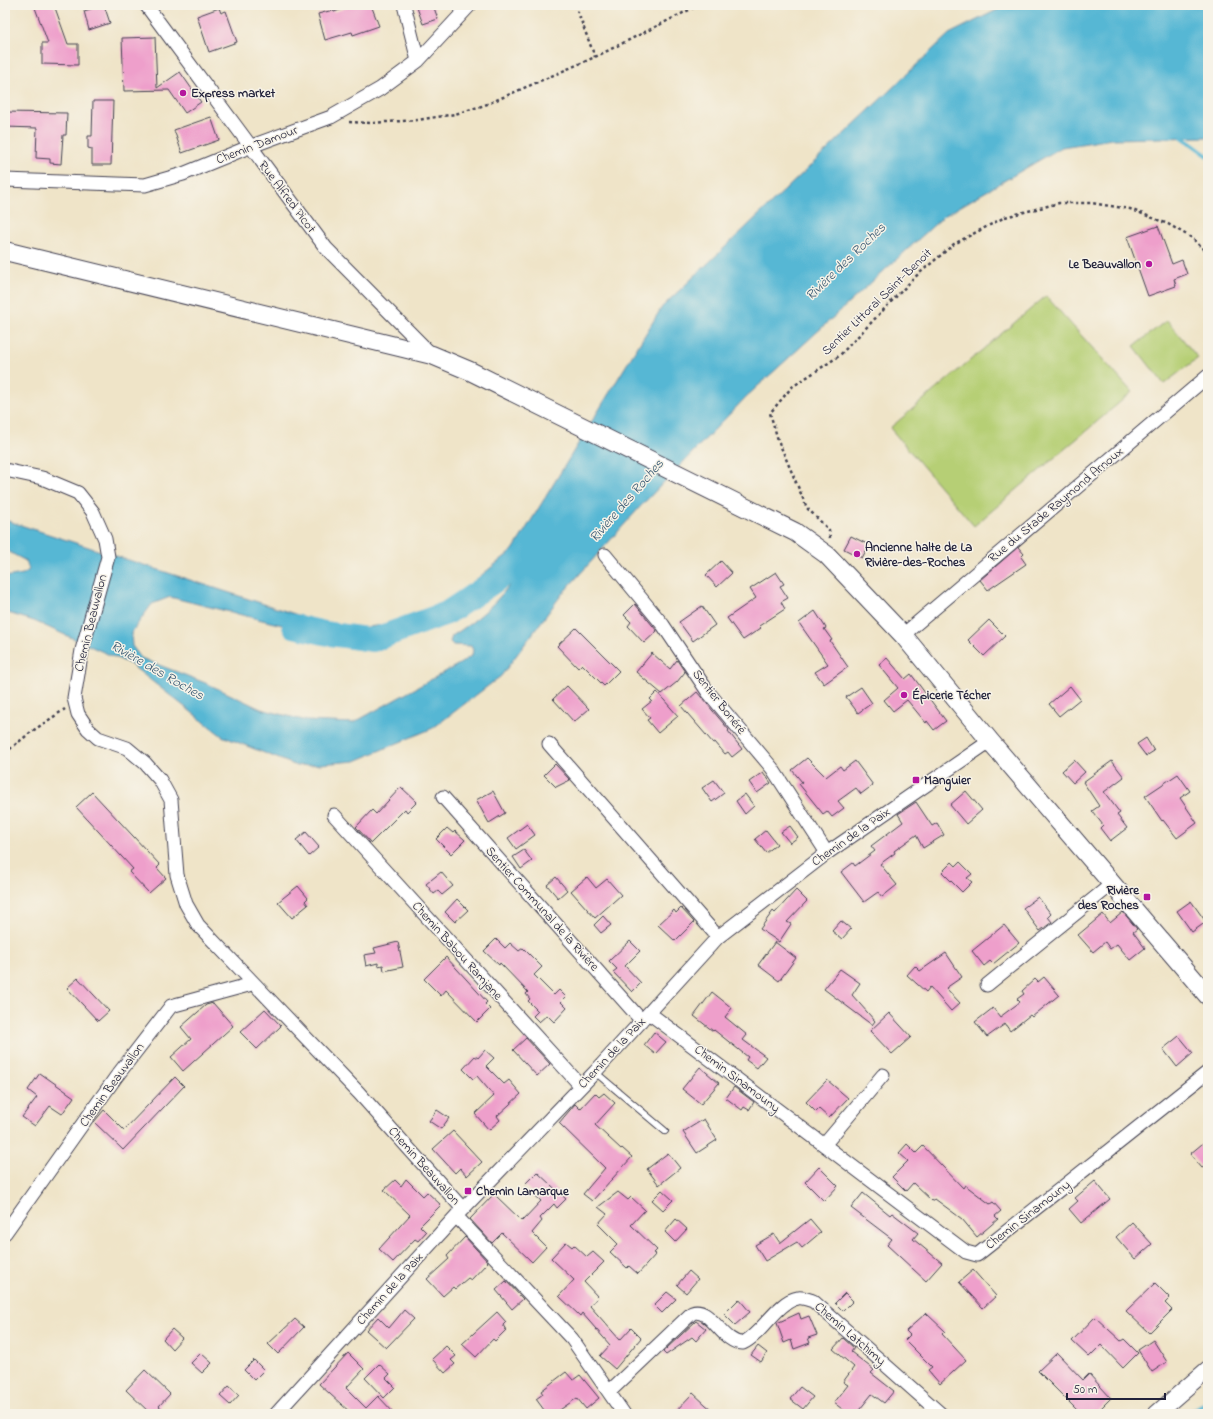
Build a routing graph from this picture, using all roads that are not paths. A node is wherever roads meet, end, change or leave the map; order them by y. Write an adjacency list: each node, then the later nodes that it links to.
1 (146, 5): 5 (street, Rue Alfred Picot)
2 (404, 5): 4 (street)
3 (470, 5): 4 (street, Chemin Damour)
4 (418, 61): 5 (street, Chemin Damour)
5 (249, 147): 6 (street, Chemin Damour); 8 (street, Rue Alfred Picot)
6 (5, 180)
7 (5, 251): 8 (main road)
8 (432, 355): 12 (main road)
9 (1208, 376): 12 (street, Rue du Stade Raymond Arnoux)
10 (5, 470): 20 (street, Chemin Beauvallon)
11 (605, 555): 17 (street, Sentier Bonéré)
12 (903, 635): 13 (main road)
13 (990, 741): 17 (street, Chemin de la Paix); 18 (main road)
14 (549, 744): 19 (street)
15 (443, 797): 23 (street, Sentier Communal de la Rivière)
16 (334, 816): 27 (street, Chemin Babou Ramjane)
17 (827, 853): 19 (street, Chemin de la Paix)
18 (1112, 884): 21 (street); 22 (main road)
19 (718, 937): 23 (street, Chemin de la Paix)
20 (252, 984): 30 (street, Chemin Beauvallon); 31 (street, Chemin Beauvallon)
21 (987, 985)
22 (1208, 996)
23 (646, 1017): 24 (street, Chemin de la Paix); 29 (street, Chemin Sinamouny)
24 (595, 1072): 27 (street, Chemin de la Paix); 28 (lane)
25 (1208, 1072): 29 (street, Chemin Sinamouny)
26 (883, 1075): 29 (street)
27 (581, 1086): 30 (street, Chemin de la Paix)
28 (665, 1131)
29 (824, 1145)
30 (460, 1213): 33 (street); 34 (street, Chemin de la Paix)
31 (5, 1233)
32 (1208, 1369): 37 (street)
33 (609, 1392): 35 (street); 36 (street, Chemin Latchimy)
34 (276, 1414)
35 (624, 1414)
36 (942, 1414)
37 (1156, 1414)

